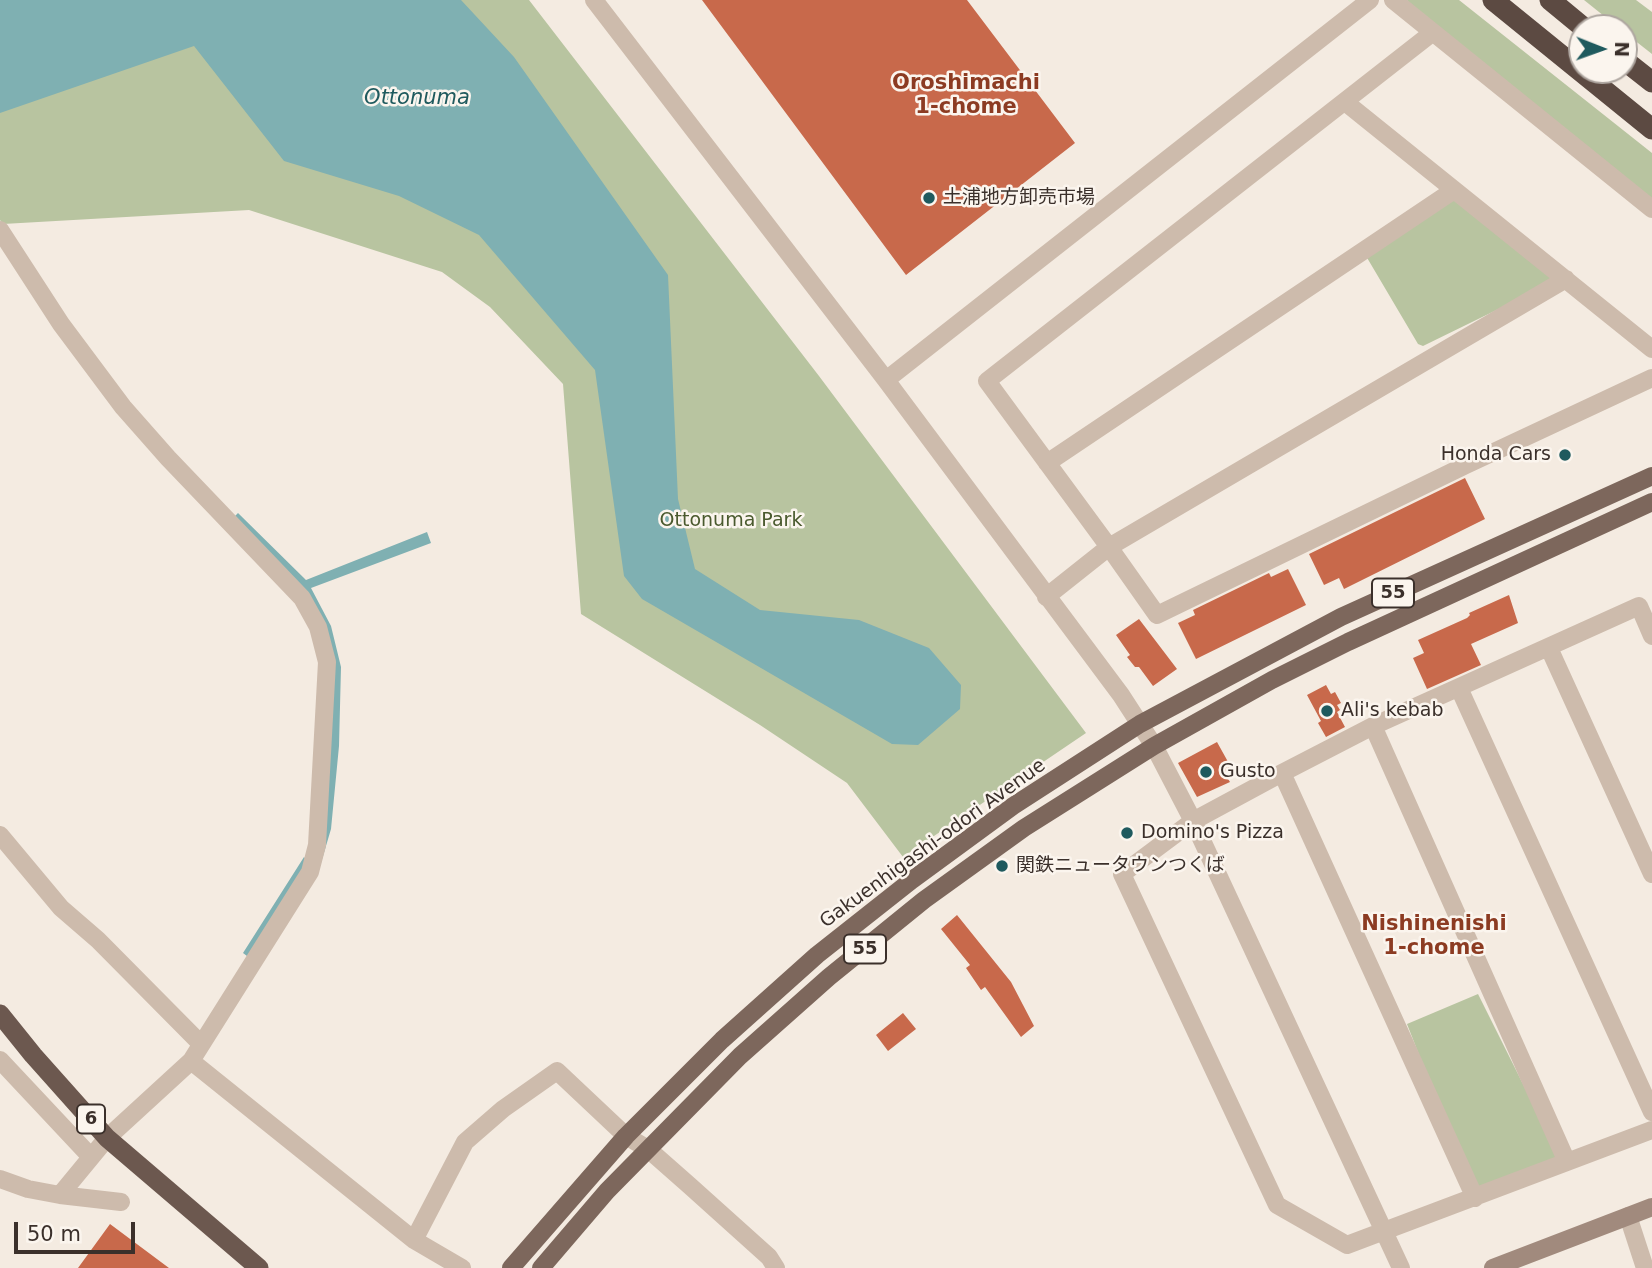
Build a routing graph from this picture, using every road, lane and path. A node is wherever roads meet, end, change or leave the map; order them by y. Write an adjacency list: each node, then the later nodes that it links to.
1 (594, 0): 18 (street)
2 (1370, 0): 18 (street)
3 (1393, 0): 7 (street)
4 (1493, 0): 11 (highway)
5 (1549, 0): 6 (highway)
6 (1568, 15)
7 (1432, 33): 10 (street); 13 (street)
8 (1638, 71): 9 (highway)
9 (1652, 82)
10 (1345, 102): 12 (street); 19 (street)
11 (1652, 129)
12 (1454, 190): 15 (street); 19 (street)
13 (1652, 209)
14 (1, 232): 35 (street)
15 (1566, 279): 16 (street); 22 (street)
16 (1652, 349)
17 (1652, 378): 22 (street)
18 (886, 380): 23 (street)
19 (1047, 463): 22 (street)
20 (1652, 476): 27 (main road, Gakuenhigashi-odori Avenue / 55)
21 (1652, 502): 29 (main road, 55)
22 (1109, 547): 23 (street)
23 (1046, 597): 27 (street)
24 (1652, 636): 25 (street)
25 (1549, 648): 26 (street); 33 (street)
26 (1459, 688): 28 (street); 38 (street)
27 (1140, 724): 29 (street); 40 (main road, Gakuenhigashi-odori Avenue / 55)
28 (1373, 726): 30 (street); 44 (street)
29 (1154, 746): 31 (street); 42 (main road, 55)
30 (1282, 773): 31 (street); 47 (street)
31 (1193, 821): 51 (street); 51 (street)
32 (0, 835): 35 (street)
33 (1652, 874)
34 (0, 1014): 41 (highway, 6)
35 (201, 1044): 37 (street)
36 (0, 1060): 43 (street)
37 (191, 1061): 41 (street); 52 (street)
38 (1652, 1112)
39 (1652, 1130): 44 (street)
40 (626, 1136): 42 (street); 52 (street); 55 (main road, Gakuenhigashi-odori Avenue / 55)
41 (107, 1138): 43 (street); 53 (highway, 6)
42 (648, 1149): 56 (main road, 55); 57 (street)
43 (91, 1157): 46 (street)
44 (1567, 1162): 47 (street)
45 (0, 1179): 46 (street)
46 (60, 1195): 48 (street)
47 (1475, 1198): 51 (street)
48 (121, 1202)
49 (1652, 1206): 50 (main road)
50 (1628, 1216): 59 (main road); 60 (street)
51 (1384, 1232): 58 (street)
52 (414, 1240): 54 (street)
53 (259, 1268)
54 (462, 1268)
55 (511, 1268)
56 (541, 1268)
57 (776, 1268)
58 (1401, 1268)
59 (1493, 1268)
60 (1645, 1268)

